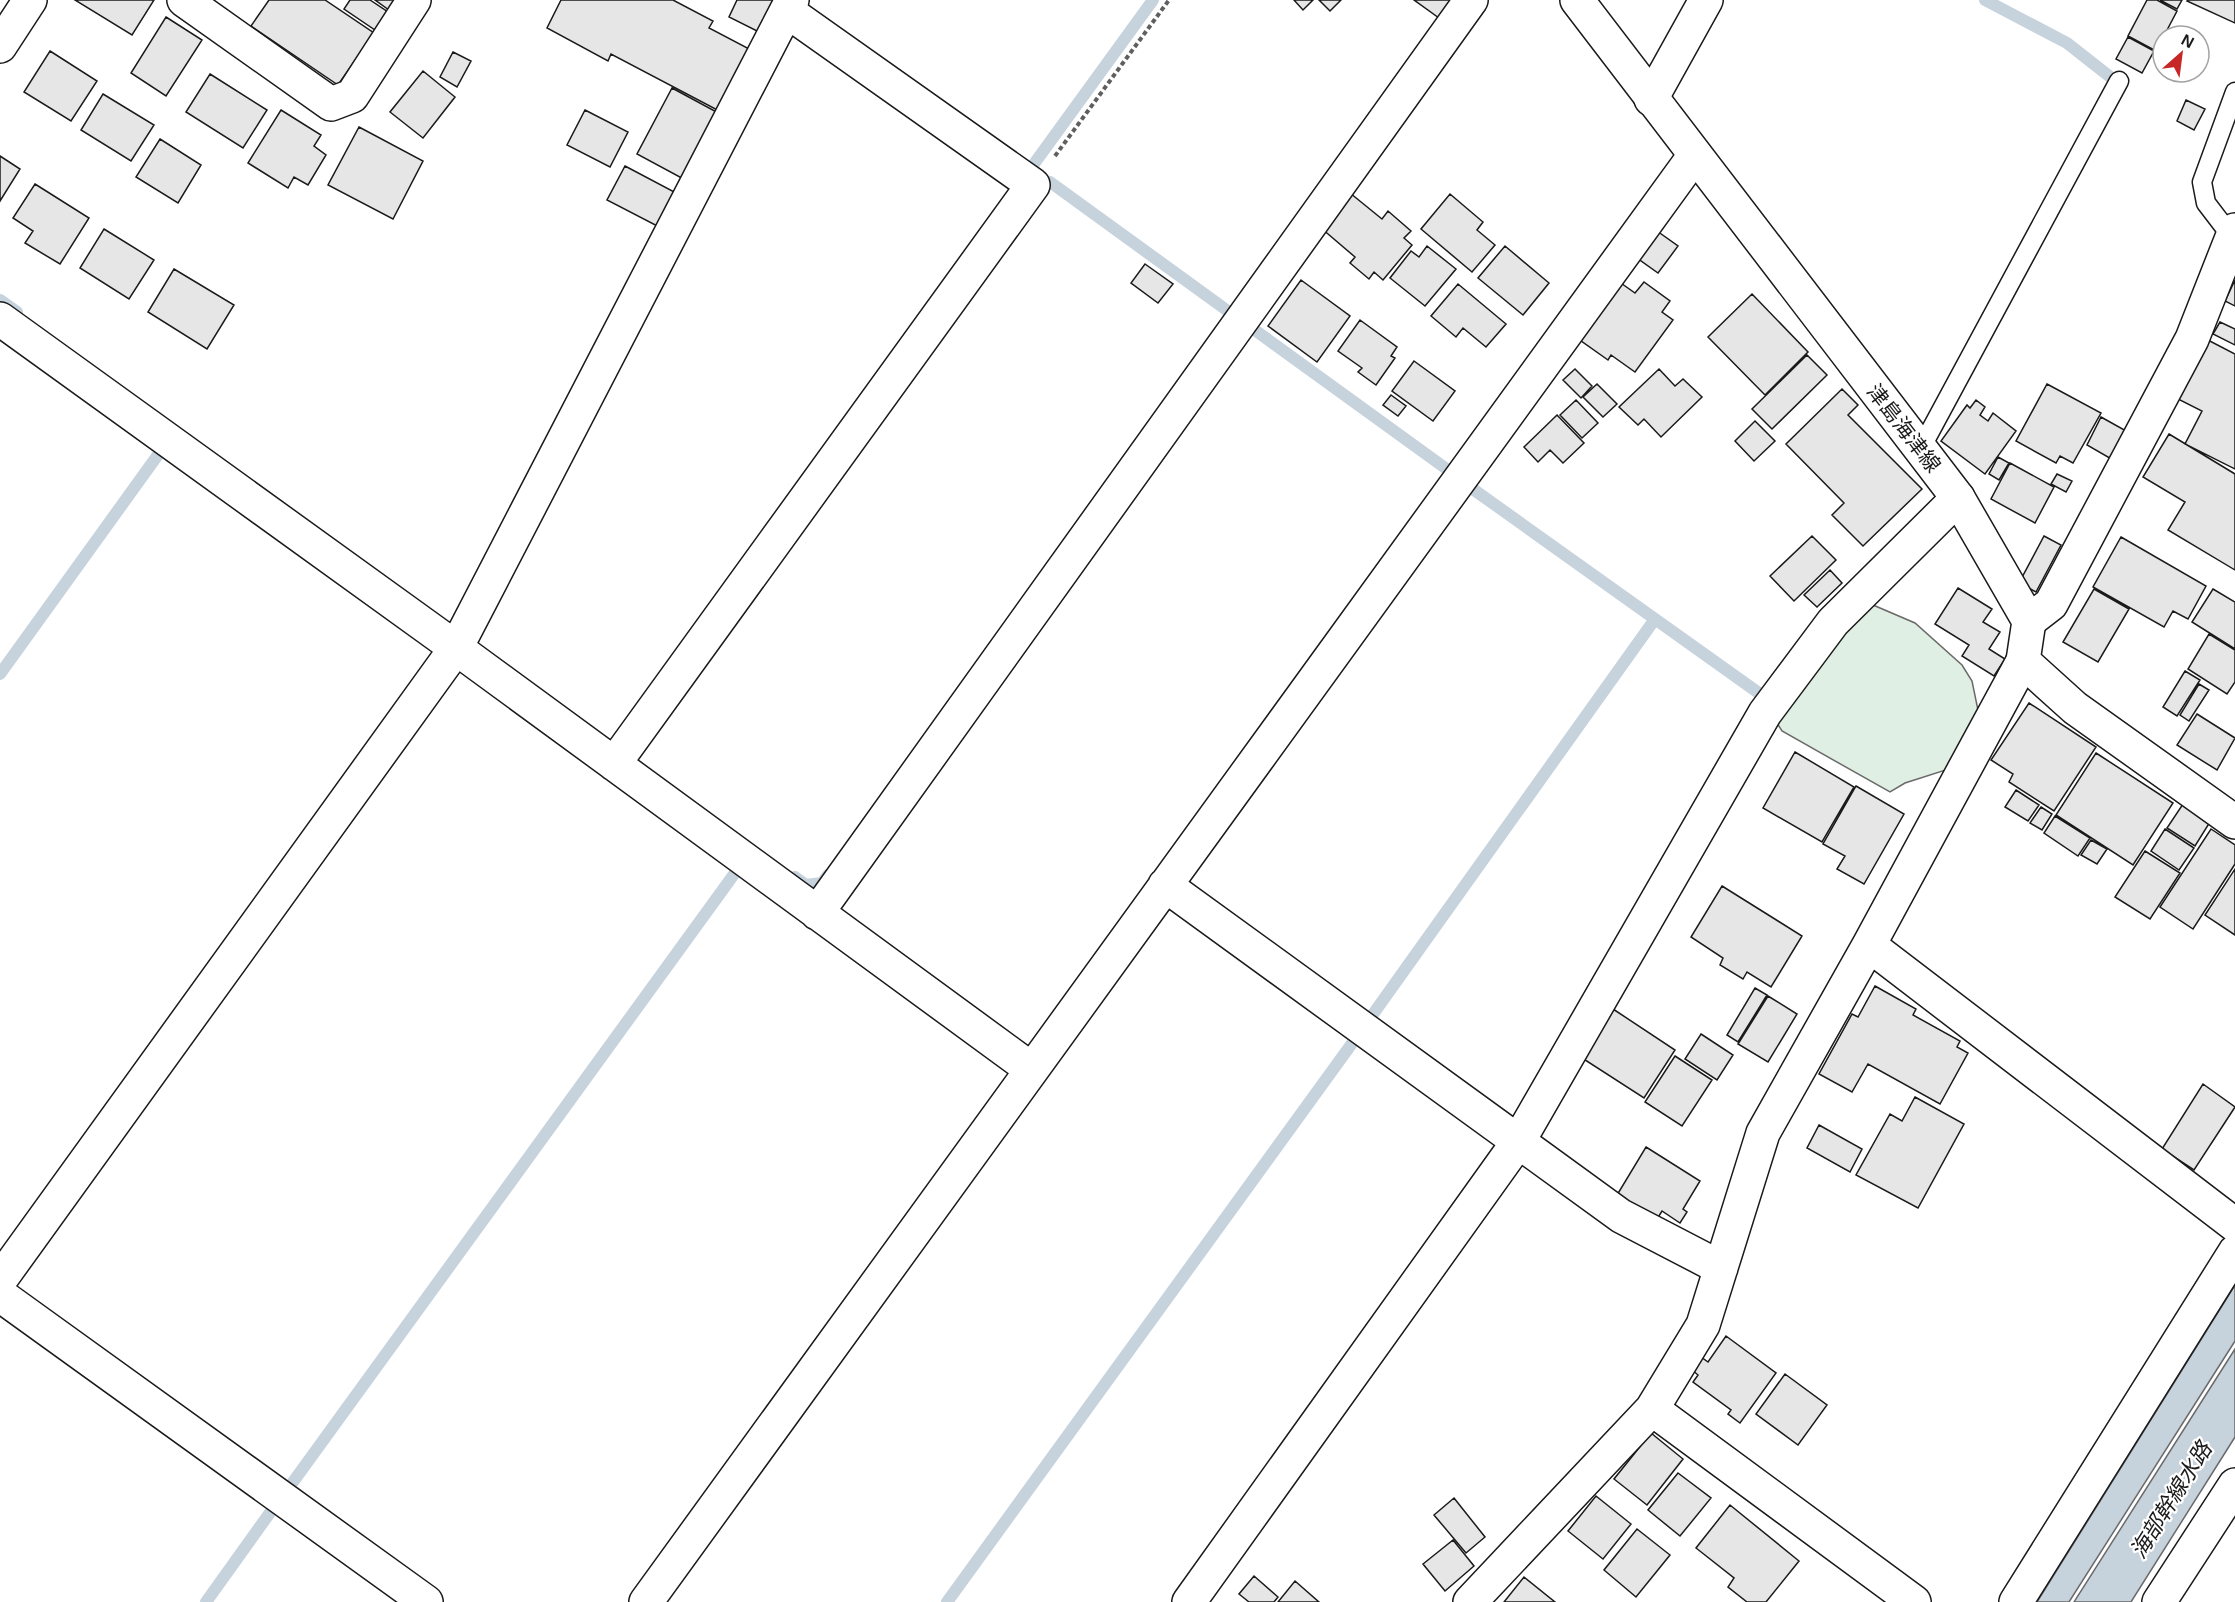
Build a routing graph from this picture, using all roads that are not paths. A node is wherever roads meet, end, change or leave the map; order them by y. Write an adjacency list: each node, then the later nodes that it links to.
1 (30, 0): 8 (street)
2 (184, 0): 3 (street)
3 (414, 0)
4 (1471, 0): 23 (street)
5 (1577, 0): 11 (street, 津島海津線)
6 (1706, 0): 11 (street)
7 (789, 6): 18 (street); 20 (street)
8 (0, 46)
9 (2119, 81): 15 (lane)
10 (2235, 92): 13 (lane)
11 (1652, 99): 12 (street, 津島海津線)
12 (1695, 155): 15 (street, 津島海津線); 22 (street)
13 (2234, 234): 17 (street)
14 (0, 319): 18 (street)
15 (1920, 450): 16 (street, 津島海津線)
16 (1958, 498): 17 (street, 津島海津線); 26 (street)
17 (2029, 621): 19 (street)
18 (456, 648): 20 (street); 30 (street)
19 (2023, 661): 21 (street); 24 (street)
20 (614, 764): 23 (street)
21 (2235, 822)
22 (1165, 885): 25 (street); 26 (street)
23 (817, 913): 25 (street)
24 (1869, 945): 27 (street); 29 (street)
25 (1031, 1069): 35 (street)
26 (1518, 1142): 29 (street); 36 (street)
27 (2235, 1226)
28 (2235, 1252): 39 (street)
29 (1721, 1268): 32 (street)
30 (0, 1280)
31 (0, 1296): 34 (street)
32 (1652, 1409): 37 (street); 38 (street)
33 (2235, 1485): 40 (street)
34 (426, 1602)
35 (646, 1602)
36 (1189, 1602)
37 (1470, 1602)
38 (1914, 1602)
39 (2016, 1602)
40 (2159, 1602)

